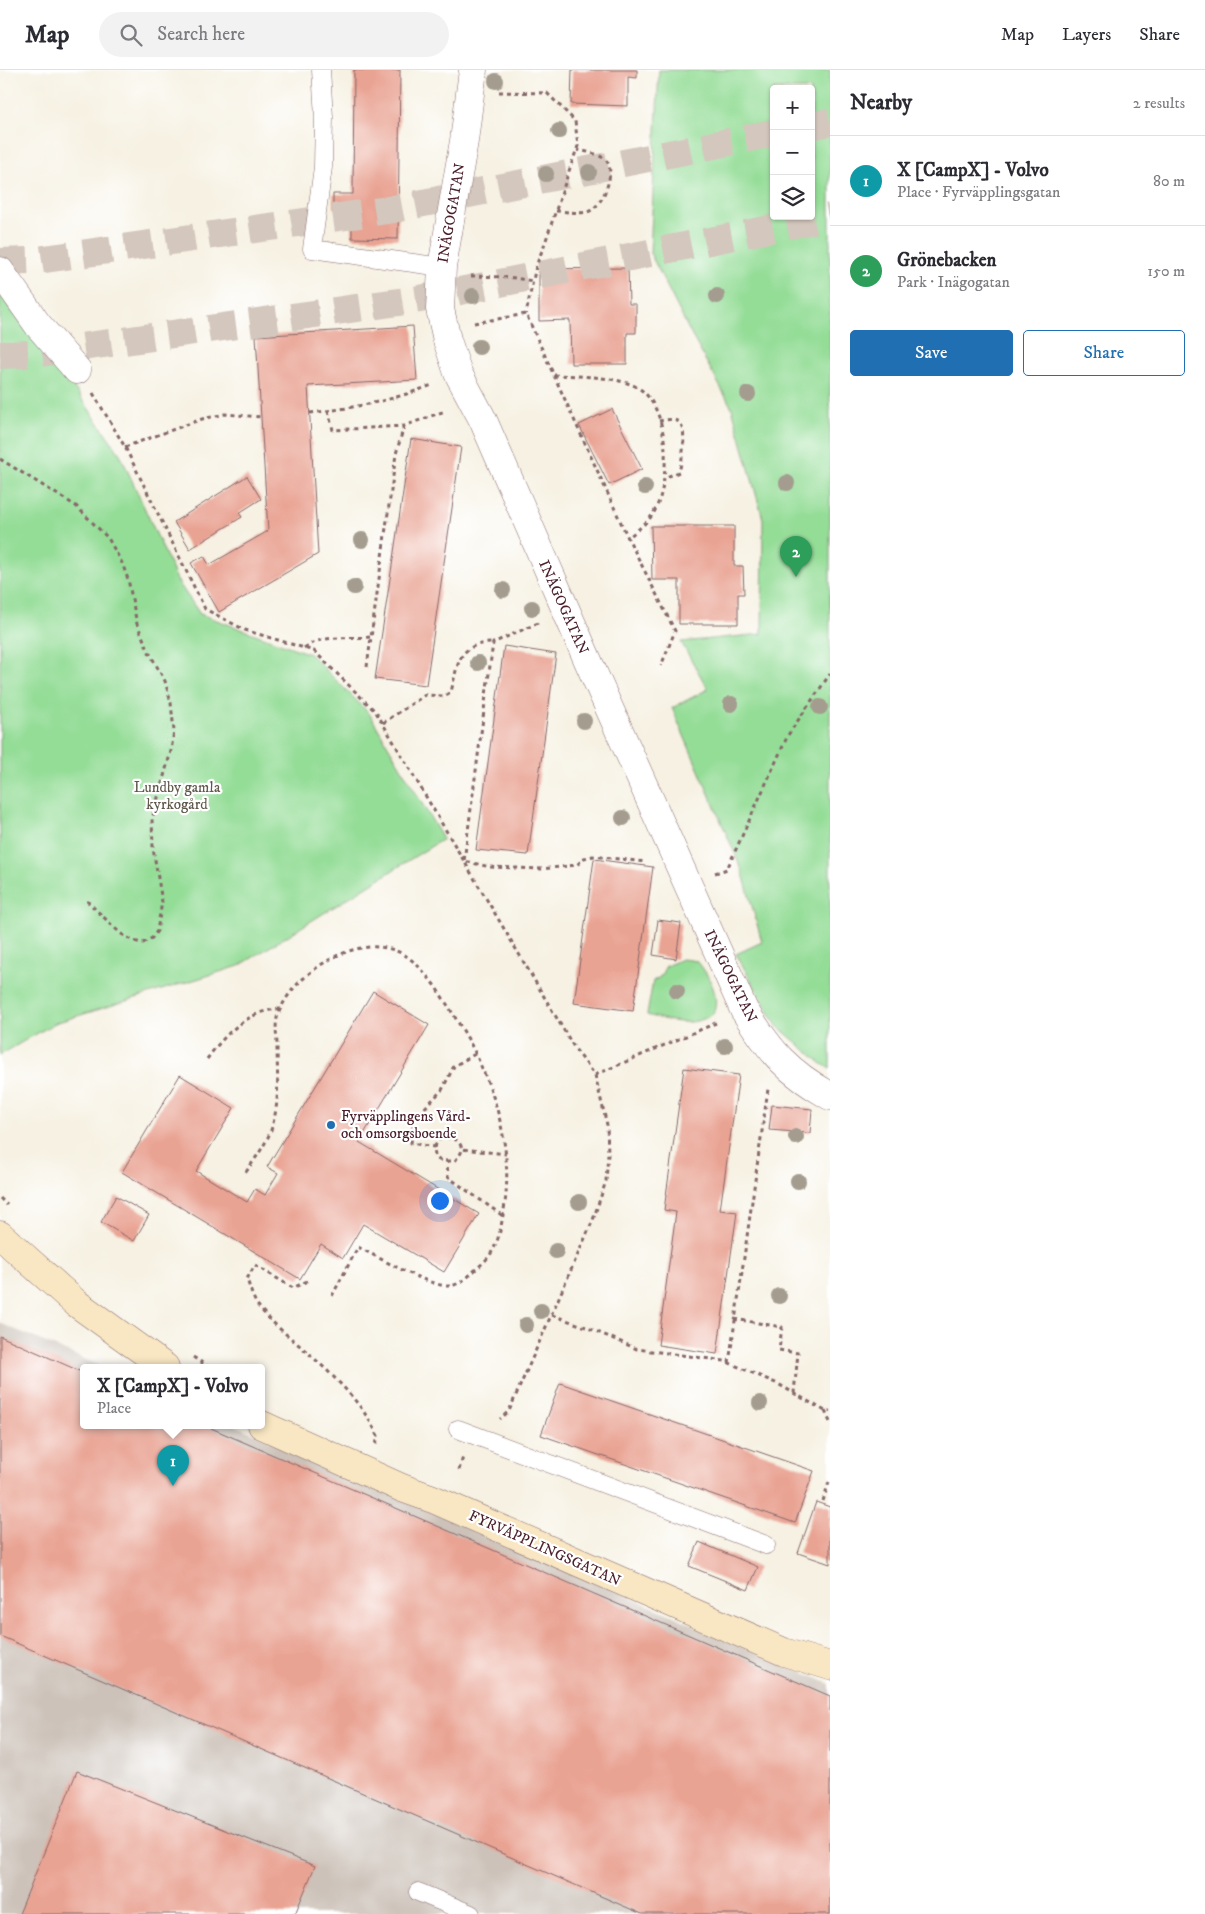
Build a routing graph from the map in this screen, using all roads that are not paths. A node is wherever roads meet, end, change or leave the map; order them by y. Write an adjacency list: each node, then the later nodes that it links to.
1 (321, 70): 4 (lane)
2 (473, 70): 4 (street, INÄGOGATAN)
3 (0, 271): 5 (street)
4 (454, 271): 6 (street, INÄGOGATAN)
5 (77, 370)
6 (830, 1096)
7 (0, 1235): 8 (street)
8 (161, 1364)
9 (265, 1426): 12 (street, FYRVÄPPLINGSGATAN)
10 (458, 1429): 11 (lane)
11 (766, 1545)
12 (830, 1666)
13 (418, 1892): 14 (lane)
14 (471, 1914)

